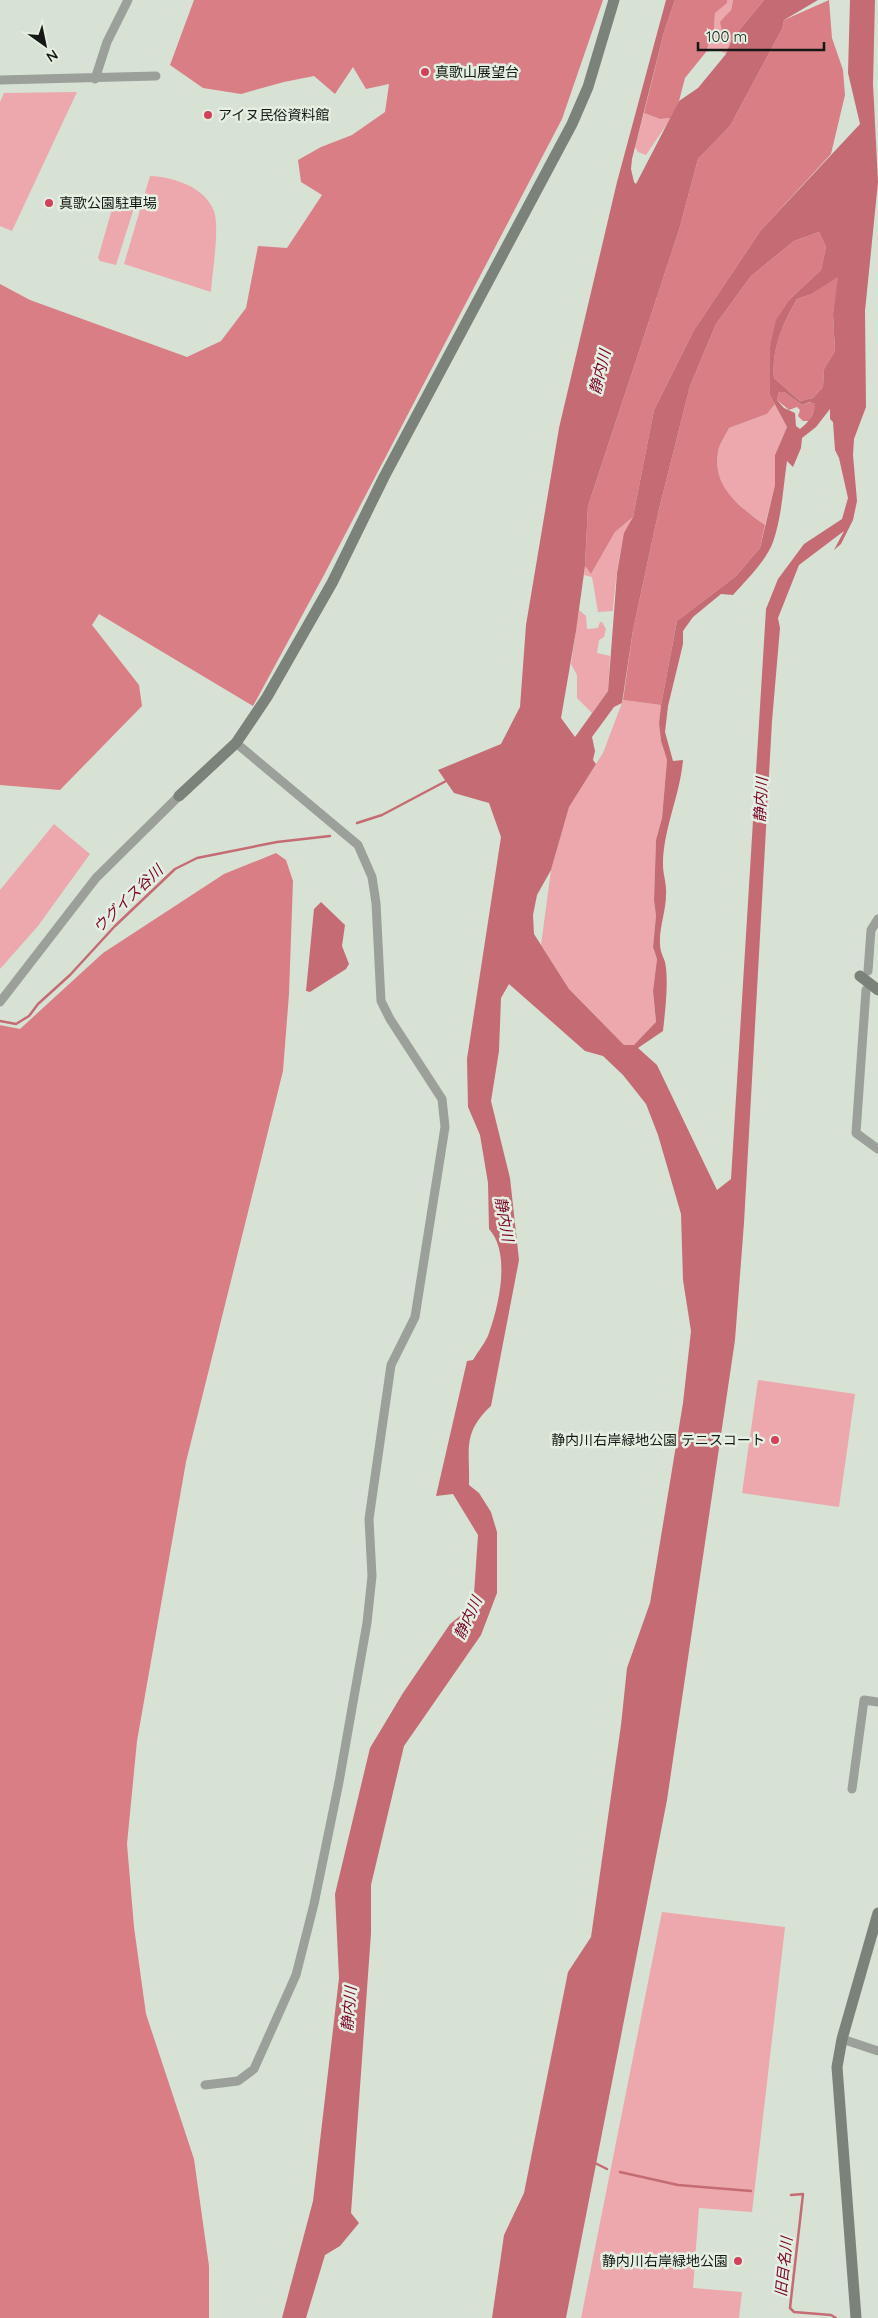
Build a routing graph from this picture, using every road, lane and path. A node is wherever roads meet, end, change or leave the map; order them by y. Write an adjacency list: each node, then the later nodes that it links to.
1 (128, 0): 4 (street)
2 (614, 0): 6 (street)
3 (156, 76): 4 (street)
4 (95, 79): 5 (street)
5 (0, 80)
6 (236, 743): 7 (street); 20 (street)
7 (178, 796): 12 (street)
8 (878, 919): 9 (street)
9 (864, 973): 11 (street)
10 (866, 990): 13 (street)
11 (878, 990)
12 (0, 1002)
13 (878, 1150)
14 (878, 1702): 15 (street)
15 (852, 1788)
16 (878, 1913): 17 (street)
17 (875, 1932): 18 (street)
18 (842, 2039): 19 (street); 21 (street)
19 (878, 2050)
20 (205, 2085)
21 (856, 2318)

